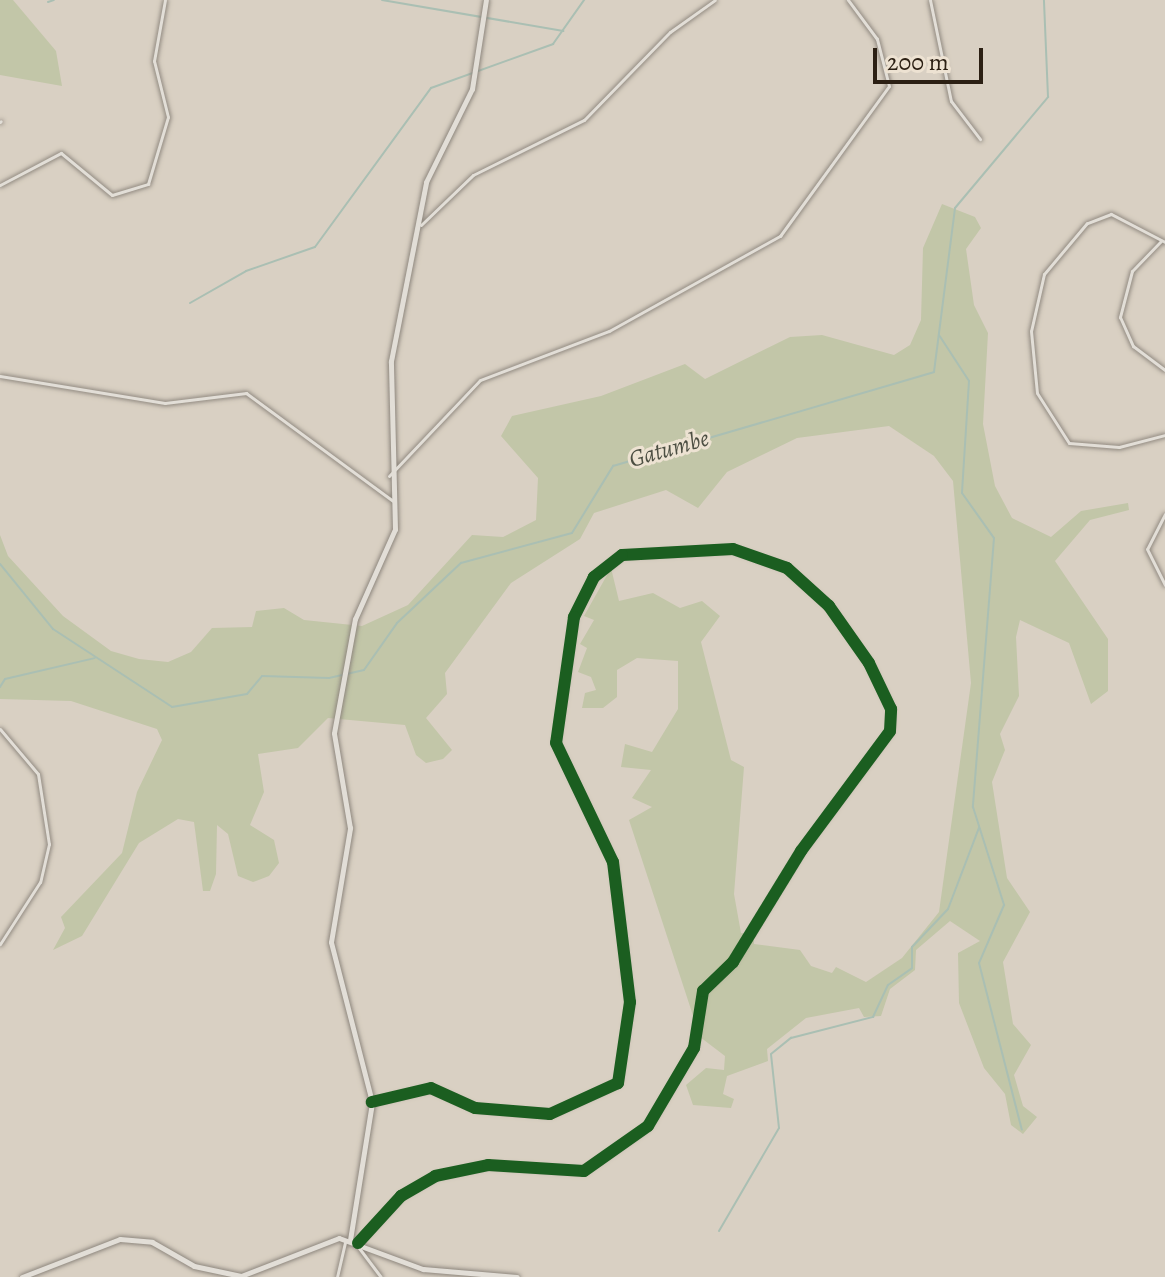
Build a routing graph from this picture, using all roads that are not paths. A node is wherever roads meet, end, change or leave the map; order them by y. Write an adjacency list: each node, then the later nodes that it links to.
1 (165, 0): 7 (street)
2 (486, 0): 8 (main road)
3 (715, 0): 8 (street)
4 (848, 0): 13 (street)
5 (930, 0): 6 (street)
6 (980, 139)
7 (0, 185)
8 (421, 225): 13 (main road)
9 (1163, 242): 10 (street); 12 (street)
10 (1165, 370)
11 (0, 376): 14 (street)
12 (1165, 435)
13 (389, 476): 14 (main road)
14 (393, 501): 19 (main road)
15 (1165, 514): 16 (street)
16 (1165, 585)
17 (0, 729): 18 (street)
18 (0, 944)
19 (372, 1102): 20 (main road); 21 (street)
20 (348, 1240): 21 (main road); 22 (main road); 23 (street); 24 (street)
21 (358, 1243): 25 (main road)
22 (22, 1277)
23 (337, 1277)
24 (381, 1277)
25 (517, 1277)

